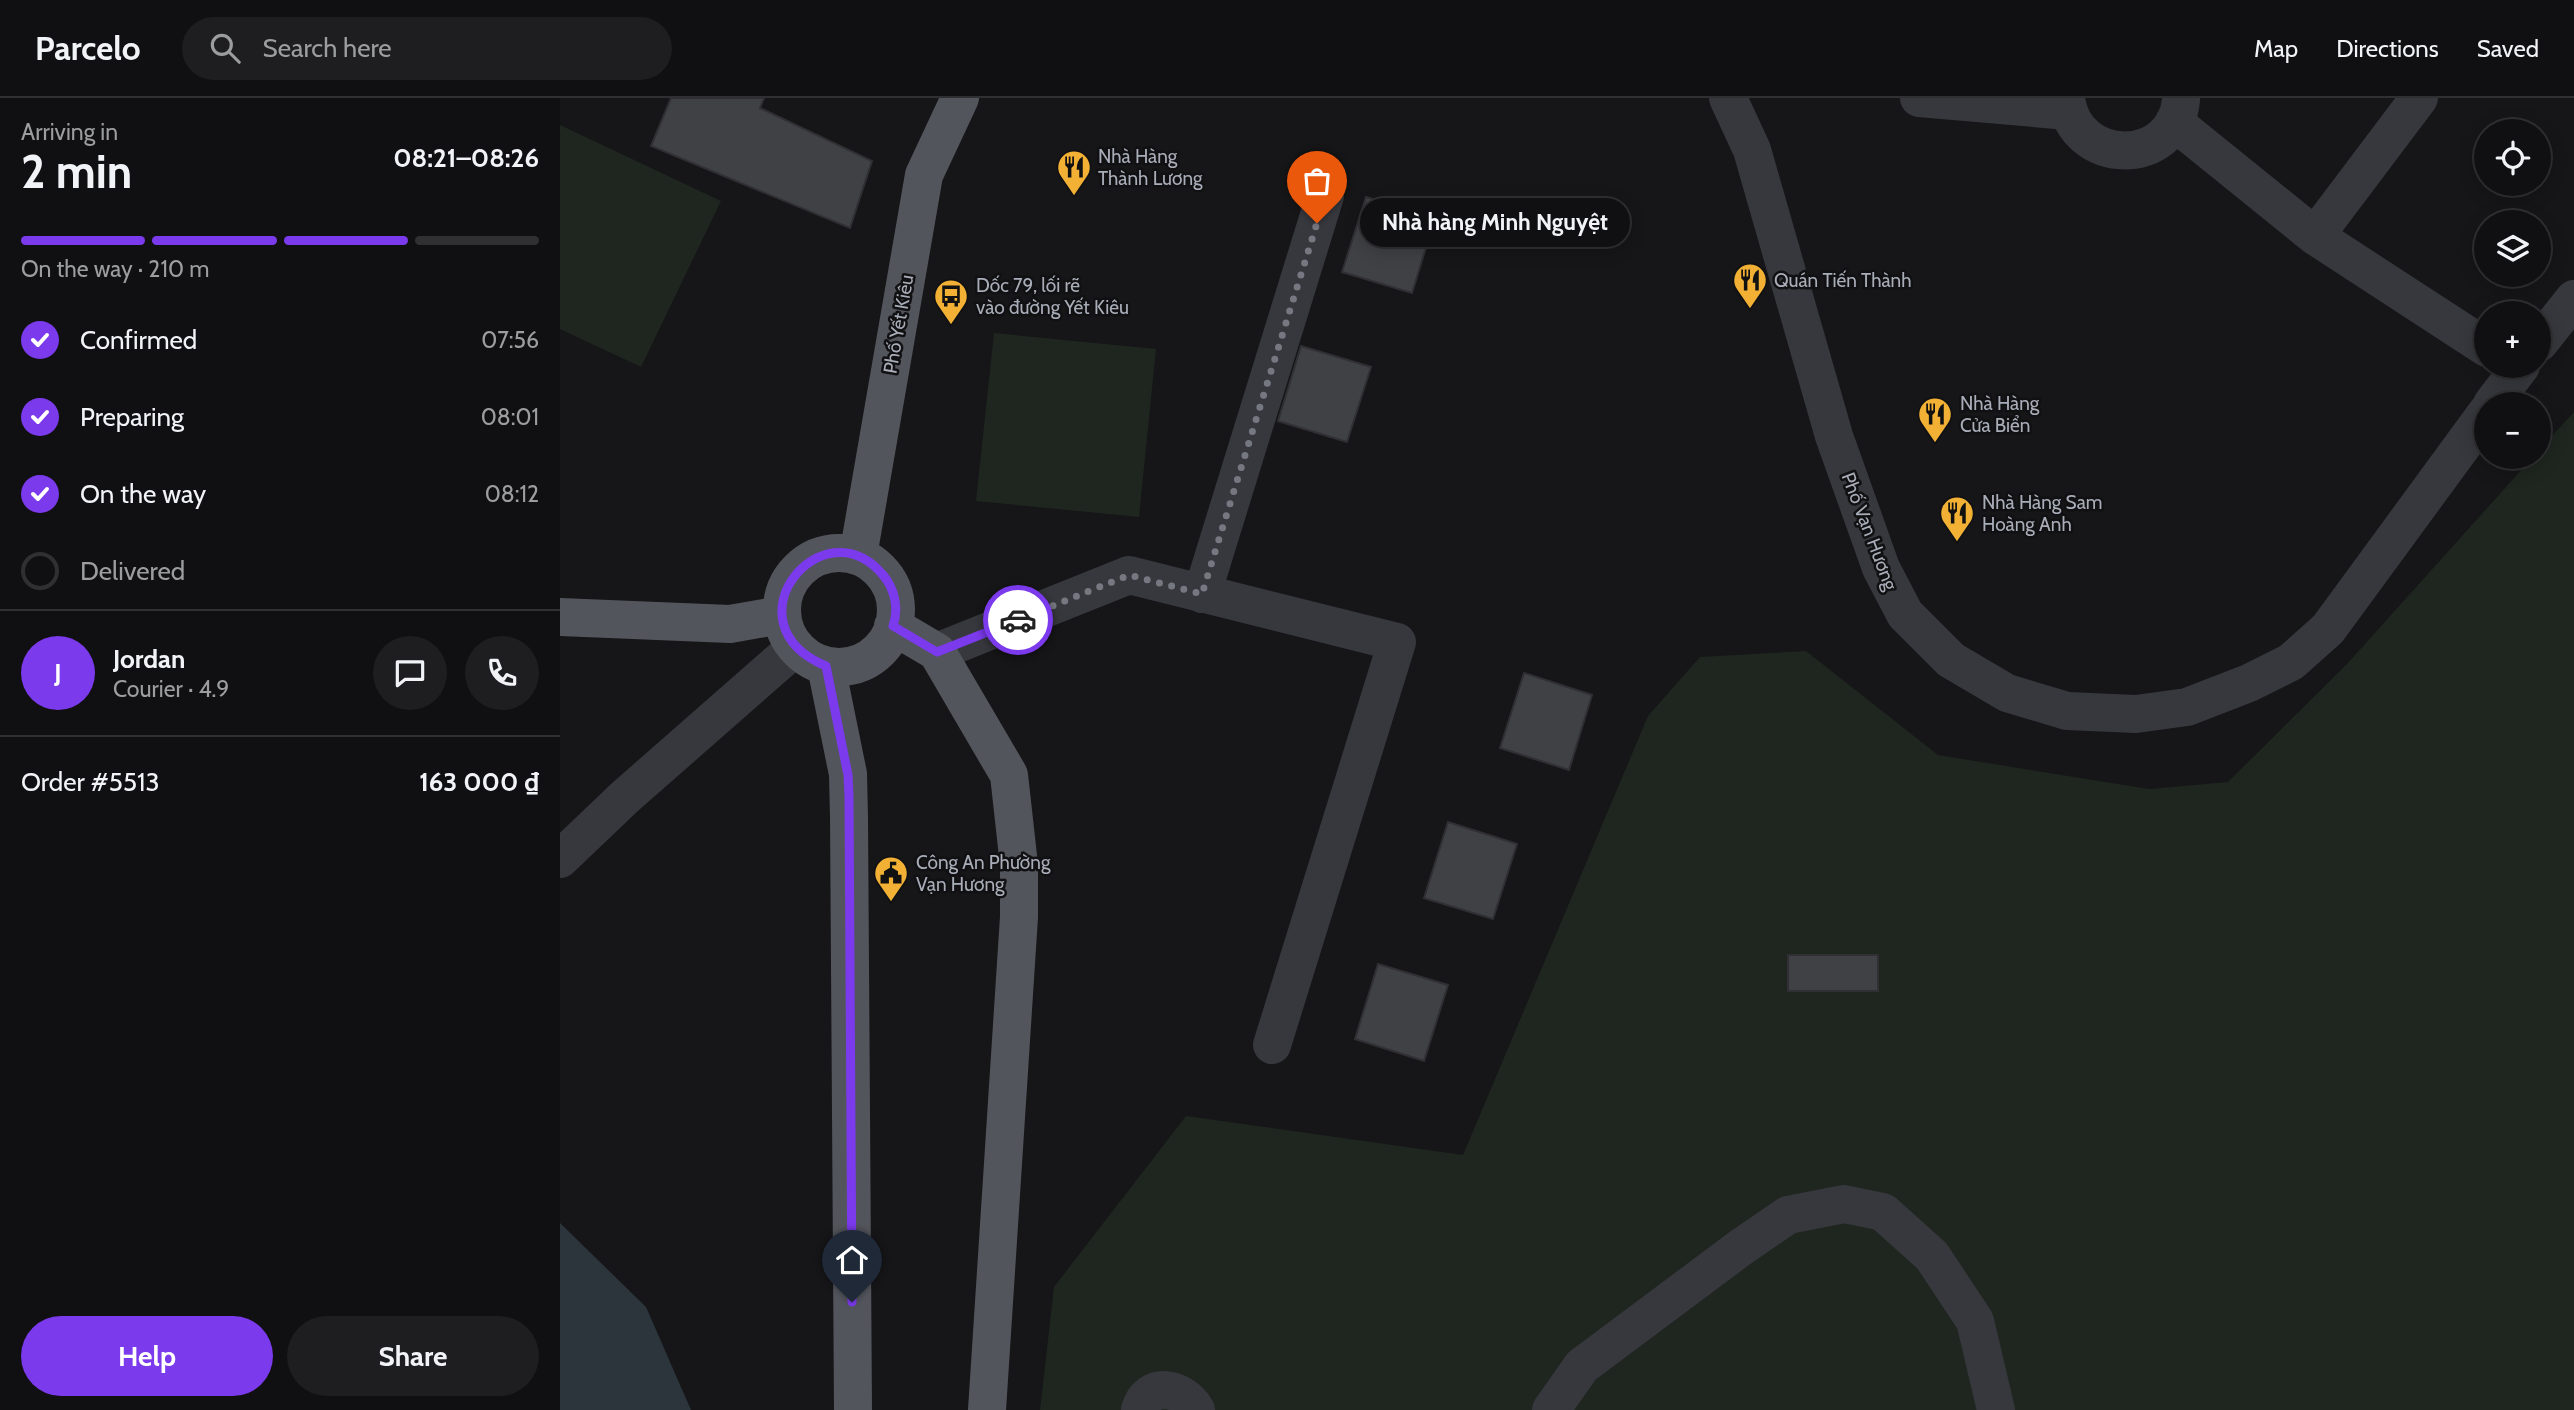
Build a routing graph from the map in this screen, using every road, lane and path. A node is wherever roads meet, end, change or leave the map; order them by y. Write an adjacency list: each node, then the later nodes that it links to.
1 (960, 98): 13 (main road, Phố Yết Kiêu)
2 (1728, 98): 12 (street, Phố Vạn Hương)
3 (1919, 98): 5 (street)
4 (2419, 98): 8 (street)
5 (2067, 104): 6 (street)
6 (2177, 110): 8 (street)
7 (1325, 196): 14 (street)
8 (2315, 236): 11 (street)
9 (2574, 299): 10 (street)
10 (2551, 327)
11 (2474, 340)
12 (2474, 430)
13 (858, 556): 16 (main road); 17 (main road)
14 (1202, 594): 18 (street); 20 (street)
15 (560, 617): 17 (main road)
16 (893, 626): 17 (main road); 18 (main road)
17 (801, 643): 19 (street); 21 (main road)
18 (937, 652): 22 (main road)
19 (560, 859)
20 (1272, 1045)
21 (853, 1410)
22 (987, 1410)
23 (1140, 1410): 24 (street)
24 (1196, 1410)
25 (1551, 1410): 26 (street)
26 (1996, 1410)

